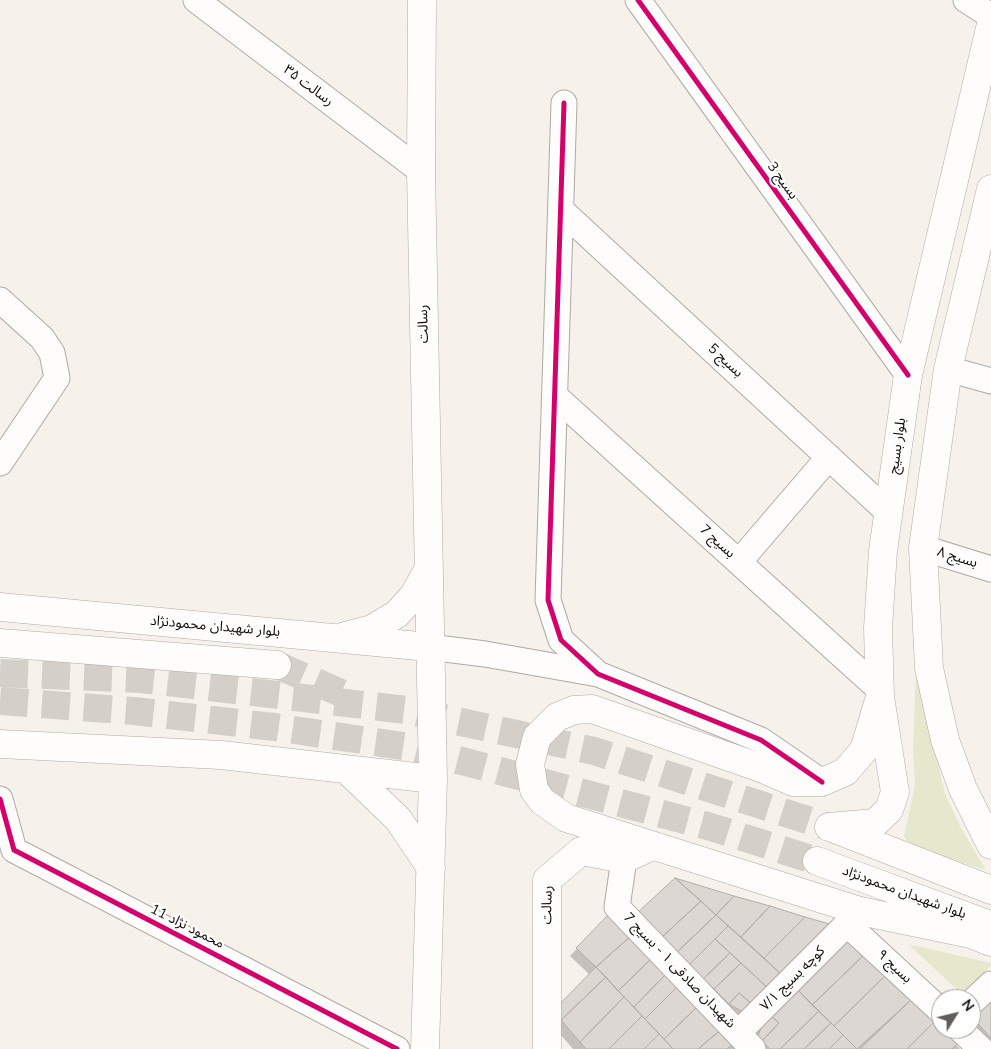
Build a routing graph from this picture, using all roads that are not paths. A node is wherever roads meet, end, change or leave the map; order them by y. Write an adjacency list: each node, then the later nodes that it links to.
1 (196, 0): 8 (street, رسالت ۳۵)
2 (422, 0): 8 (main road, رسالت)
3 (638, 0): 13 (street, بسیج 3)
4 (966, 0): 5 (street)
5 (991, 16)
6 (991, 24): 13 (main road, بلوار بسیج)
7 (564, 103): 10 (street)
8 (421, 171): 22 (main road, رسالت)
9 (991, 189): 12 (main road)
10 (561, 210): 15 (street); 16 (street, بسیج 5)
11 (0, 300): 17 (street)
12 (948, 368): 14 (street); 19 (main road)
13 (908, 375): 18 (main road, بلوار بسیج)
14 (991, 381)
15 (555, 396): 20 (street, بسیج 7); 28 (street)
16 (829, 457): 18 (street, بسیج 5); 20 (street)
17 (0, 463)
18 (888, 512): 29 (main road, بلوار بسیج)
19 (923, 548): 21 (street, بسیج ۸); 35 (main road)
20 (739, 562): 29 (street, بسیج 7)
21 (991, 569)
22 (428, 570): 24 (main road); 26 (main road, رسالت)
23 (0, 608): 24 (main road, بلوار شهیدان محمودنژاد)
24 (334, 638): 26 (main road, بلوار شهیدان محمودنژاد)
25 (0, 643): 27 (main road)
26 (430, 648): 28 (street); 32 (main road, رسالت)
27 (277, 665)
28 (598, 674): 33 (street)
29 (880, 693): 33 (main road); 40 (main road, بلوار بسیج)
30 (0, 744): 31 (main road)
31 (348, 771): 32 (main road); 39 (main road)
32 (433, 779): 39 (main road)
33 (822, 782): 36 (main road)
34 (0, 799): 50 (street, محمود نژاد 11)
35 (991, 845)
36 (652, 846): 37 (main road); 43 (main road)
37 (624, 859): 48 (street, شهیدان صادقی ۱ - بسیج 7); 49 (main road, رسالت)
38 (817, 861): 42 (main road, بلوار شهیدان محمودنژاد)
39 (431, 868): 51 (main road)
40 (991, 890)
41 (848, 924): 46 (street, بسیج ۹); 48 (street, کوچه بسیج ۷/۱)
42 (991, 925)
43 (991, 942)
44 (991, 984): 45 (street)
45 (981, 994)
46 (931, 1002)
47 (970, 1039): 52 (street)
48 (745, 1041)
49 (552, 1043)
50 (397, 1049)
51 (426, 1049)
52 (981, 1049)

